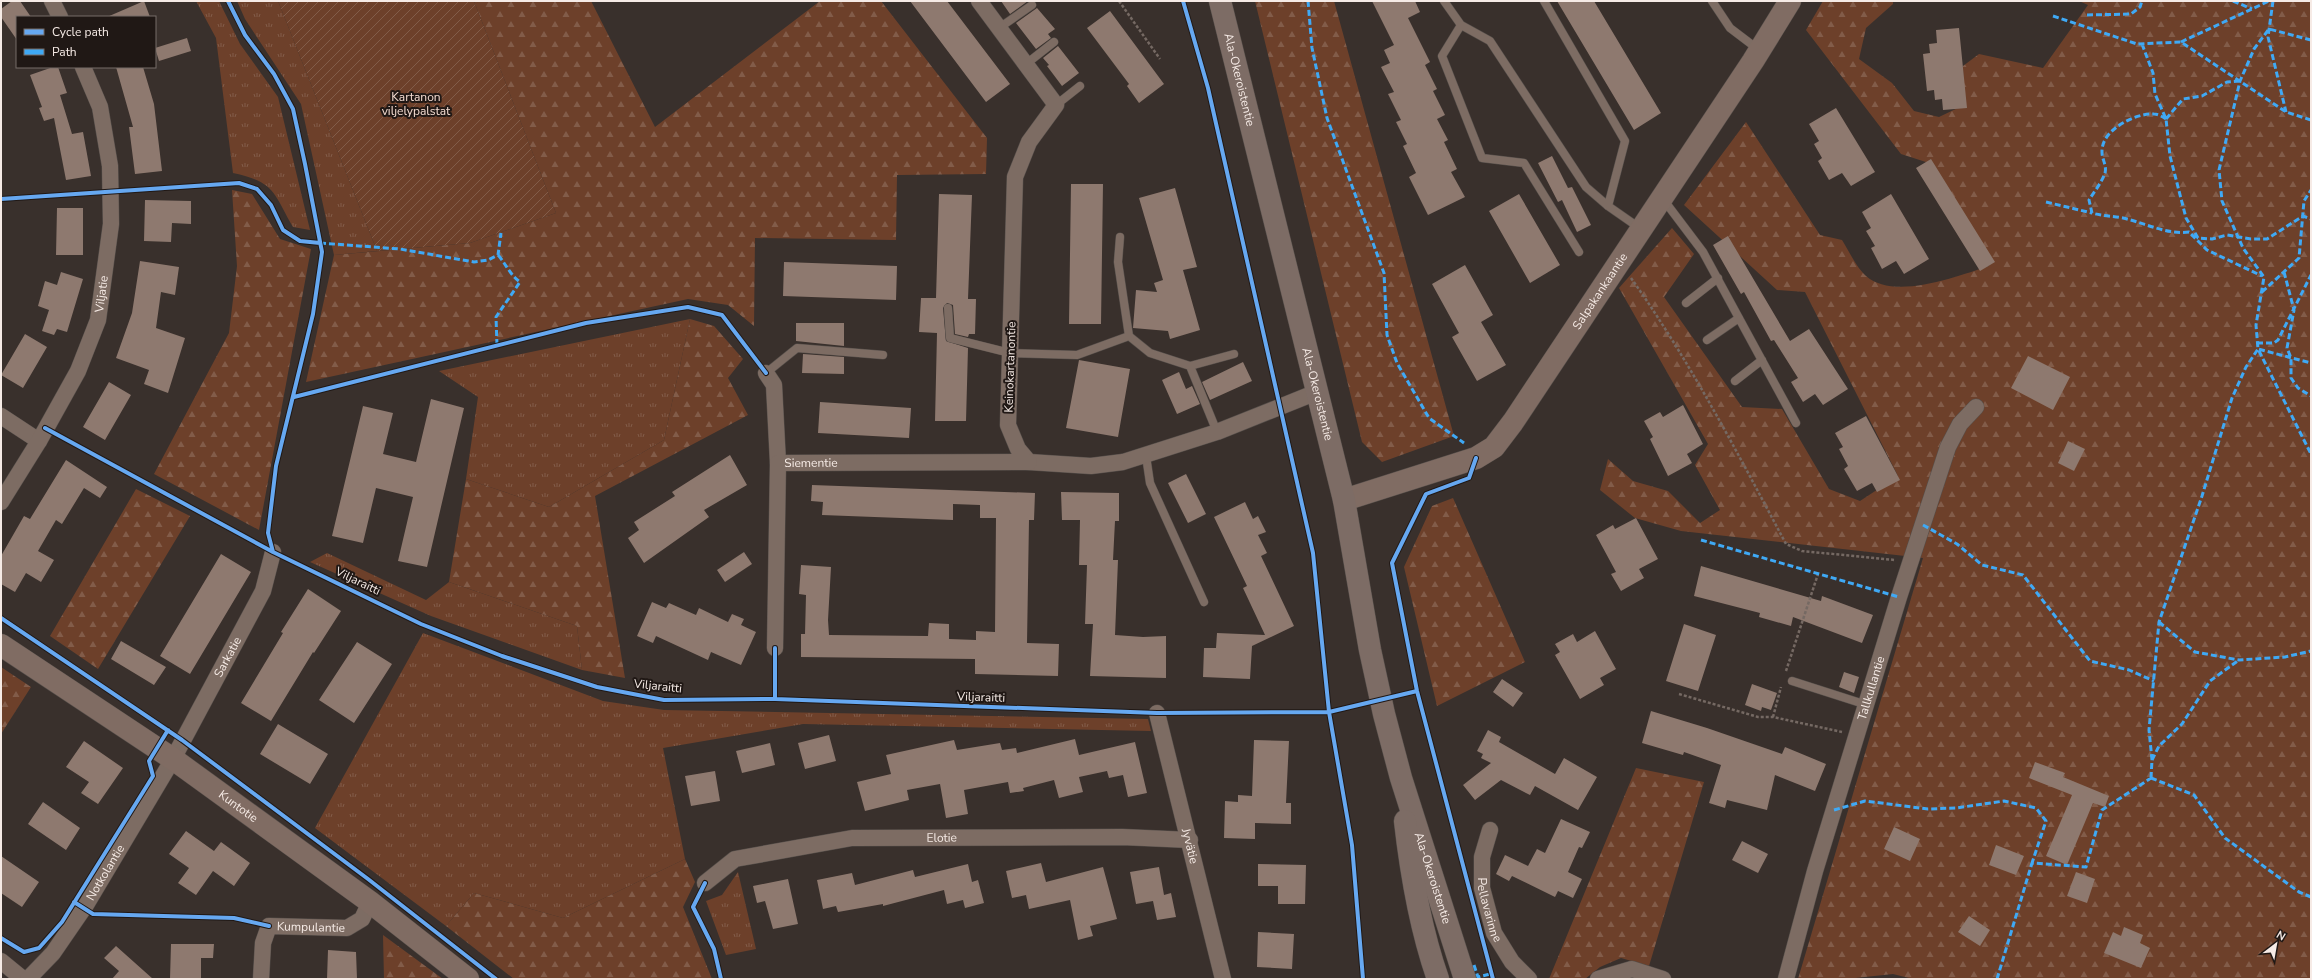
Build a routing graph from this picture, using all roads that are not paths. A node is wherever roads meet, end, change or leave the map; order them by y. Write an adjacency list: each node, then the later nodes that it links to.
1 (52, 1): 9 (street)
2 (979, 1): 11 (street)
3 (1444, 1): 10 (lane)
4 (1544, 1): 19 (lane)
5 (1712, 1): 13 (lane)
6 (1790, 1): 13 (street, Salpakankaantie)
7 (1032, 5): 11 (lane)
8 (1222, 5): 36 (main road, Ala-Okeroistentie)
9 (60, 16)
10 (1461, 25): 19 (lane); 22 (lane)
11 (999, 28): 14 (street)
12 (1054, 42): 14 (lane)
13 (1760, 51): 18 (street, Salpakankaantie)
14 (1026, 64): 17 (street)
15 (83, 68): 41 (street, Viljatie)
16 (1080, 86): 17 (lane)
17 (1056, 105): 29 (street, Keinokartanontie)
18 (1662, 198): 20 (street, Salpakankaantie); 23 (lane)
19 (1608, 206): 20 (lane)
20 (1642, 230): 45 (street, Salpakankaantie)
21 (1120, 237): 27 (lane)
22 (1579, 252)
23 (1718, 278): 24 (lane); 26 (lane)
24 (1686, 303)
25 (948, 308): 29 (lane)
26 (1739, 318): 28 (lane); 32 (lane)
27 (1129, 336): 29 (lane); 33 (lane)
28 (1707, 340)
29 (1010, 353): 43 (street, Keinokartanontie)
30 (1234, 354): 33 (lane)
31 (883, 355): 34 (lane)
32 (1762, 360): 35 (lane); 39 (lane)
33 (1190, 366): 40 (lane)
34 (766, 373): 44 (street)
35 (1735, 381)
36 (1317, 392): 40 (street); 45 (main road, Ala-Okeroistentie)
37 (1976, 407): 52 (street, Tallkullantie)
38 (1, 416): 41 (street)
39 (1796, 423)
40 (1217, 432): 42 (street)
41 (39, 441): 46 (street, Viljatie)
42 (1146, 456): 43 (street); 48 (lane)
43 (1029, 462): 44 (street, Siementie)
44 (778, 463): 50 (street, Siementie)
45 (1344, 500): 55 (main road, Ala-Okeroistentie)
46 (1, 502)
47 (273, 552): 54 (street, Sarkatie)
48 (1204, 602)
49 (1, 645): 54 (street, Kuntotie)
50 (775, 648)
51 (1788, 679): 52 (lane)
52 (1867, 705): 71 (street, Tallkullantie)
53 (1157, 713): 57 (street, Jyvätie)
54 (173, 759): 59 (street, Kuntotie); 62 (street, Notkolantie)
55 (1401, 778): 66 (main road, Ala-Okeroistentie); 67 (main road, Ala-Okeroistentie)
56 (1490, 830): 68 (street, Pellavarinne)
57 (1190, 840): 58 (street, Elotie); 65 (street, Jyvätie)
58 (705, 883)
59 (370, 902): 63 (street, Kumpulantie); 64 (street, Kuntotie)
60 (1, 961): 61 (street)
61 (23, 979)
62 (28, 979)
63 (261, 979)
64 (468, 979)
65 (1223, 979)
66 (1438, 979)
67 (1465, 979)
68 (1529, 979)
69 (1598, 979): 70 (street)
70 (1663, 979)
71 (1786, 979)

